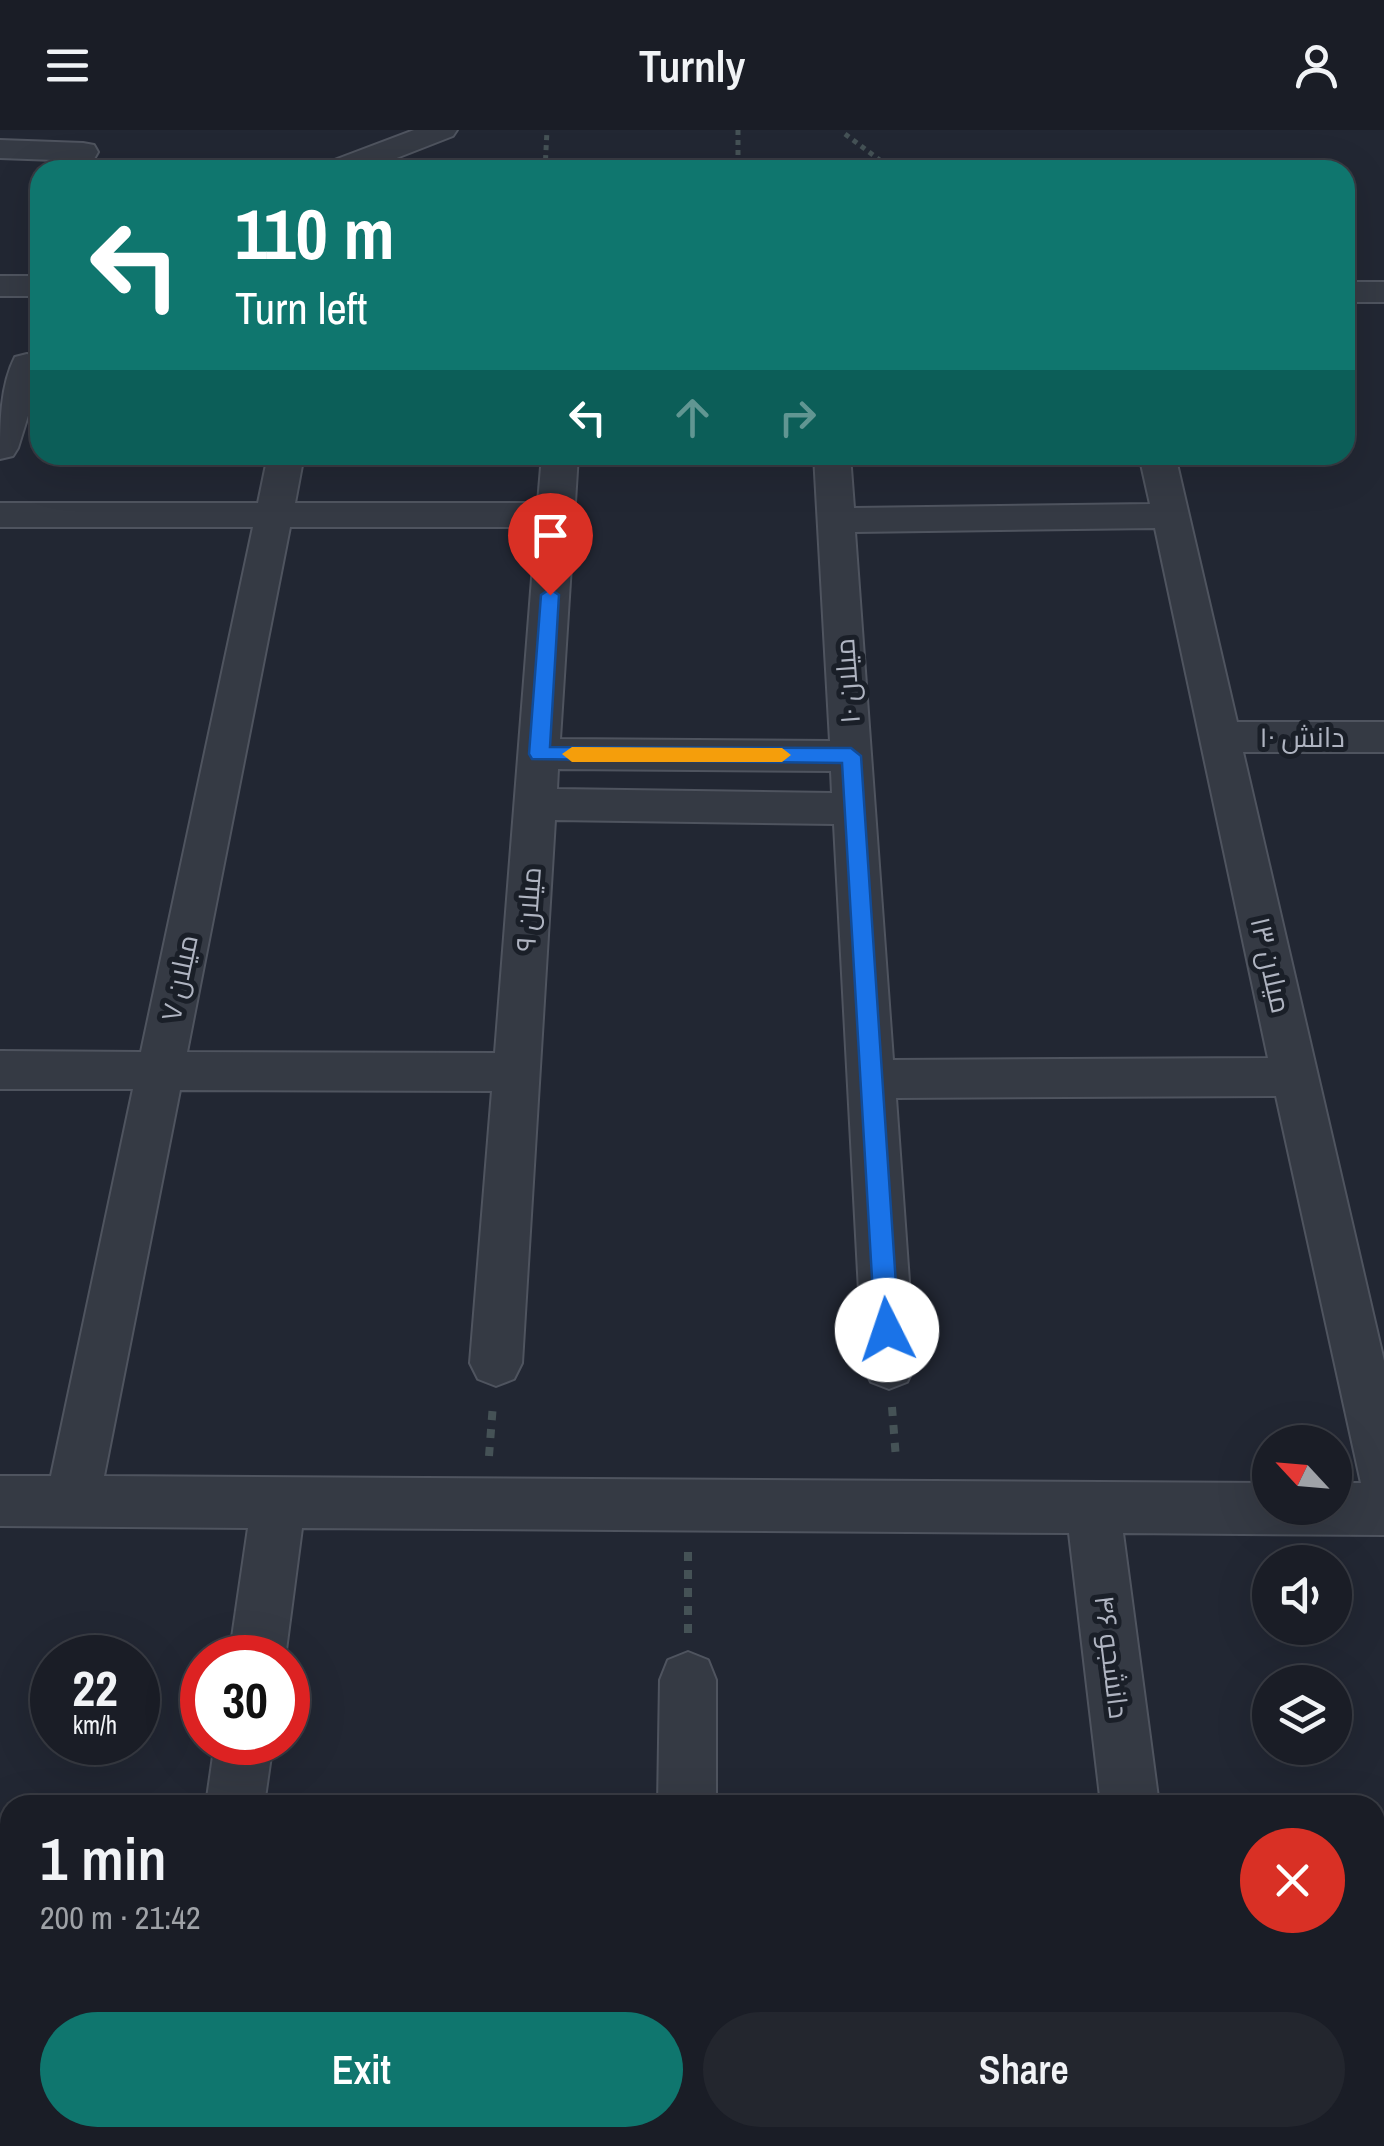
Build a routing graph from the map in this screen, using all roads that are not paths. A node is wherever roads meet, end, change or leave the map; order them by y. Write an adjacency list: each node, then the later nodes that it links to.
1 (346, 130): 5 (street)
2 (442, 130): 6 (street)
3 (0, 149): 4 (street)
4 (84, 151)
5 (342, 160)
6 (366, 160)
7 (0, 286): 8 (street)
8 (30, 286)
9 (1355, 292): 10 (street)
10 (1384, 292)
11 (28, 364): 12 (street)
12 (0, 448)
13 (284, 465): 17 (street, میلان ۷)
14 (559, 465): 18 (street, میلان ۹)
15 (833, 465): 21 (street, میلان ۱۰)
16 (1159, 465): 20 (street, میلان ۱۳)
17 (274, 515): 18 (street); 19 (street); 29 (street, میلان ۷)
18 (556, 515): 24 (street, میلان ۹)
19 (0, 516)
20 (1171, 516): 21 (street); 22 (street, میلان ۱۳)
21 (836, 520): 25 (street, میلان ۱۰)
22 (1220, 737): 23 (street, دانش ۱۰); 31 (street, میلان ۱۳)
23 (1384, 737)
24 (539, 754): 25 (street); 26 (street, میلان ۹)
25 (851, 756): 27 (street, میلان ۱۰)
26 (536, 804): 27 (street); 30 (street, میلان ۹)
27 (854, 809): 32 (street, میلان ۱۰)
28 (0, 1070): 29 (street)
29 (160, 1070): 30 (street); 37 (street, میلان ۷)
30 (517, 1072): 33 (street, میلان ۹)
31 (1296, 1077): 32 (street); 35 (street, میلان ۱۳)
32 (872, 1079): 34 (street, میلان ۱۰)
33 (496, 1363)
34 (890, 1366)
35 (1384, 1476)
36 (0, 1501): 37 (street)
37 (72, 1502): 38 (street)
38 (279, 1503): 39 (street); 41 (street)
39 (1093, 1508): 40 (street); 46 (street, دانشجو ۴۶)
40 (1384, 1509)
41 (259, 1635)
42 (688, 1680): 45 (street)
43 (241, 1765): 44 (street)
44 (236, 1795)
45 (687, 1795)
46 (1129, 1795)

